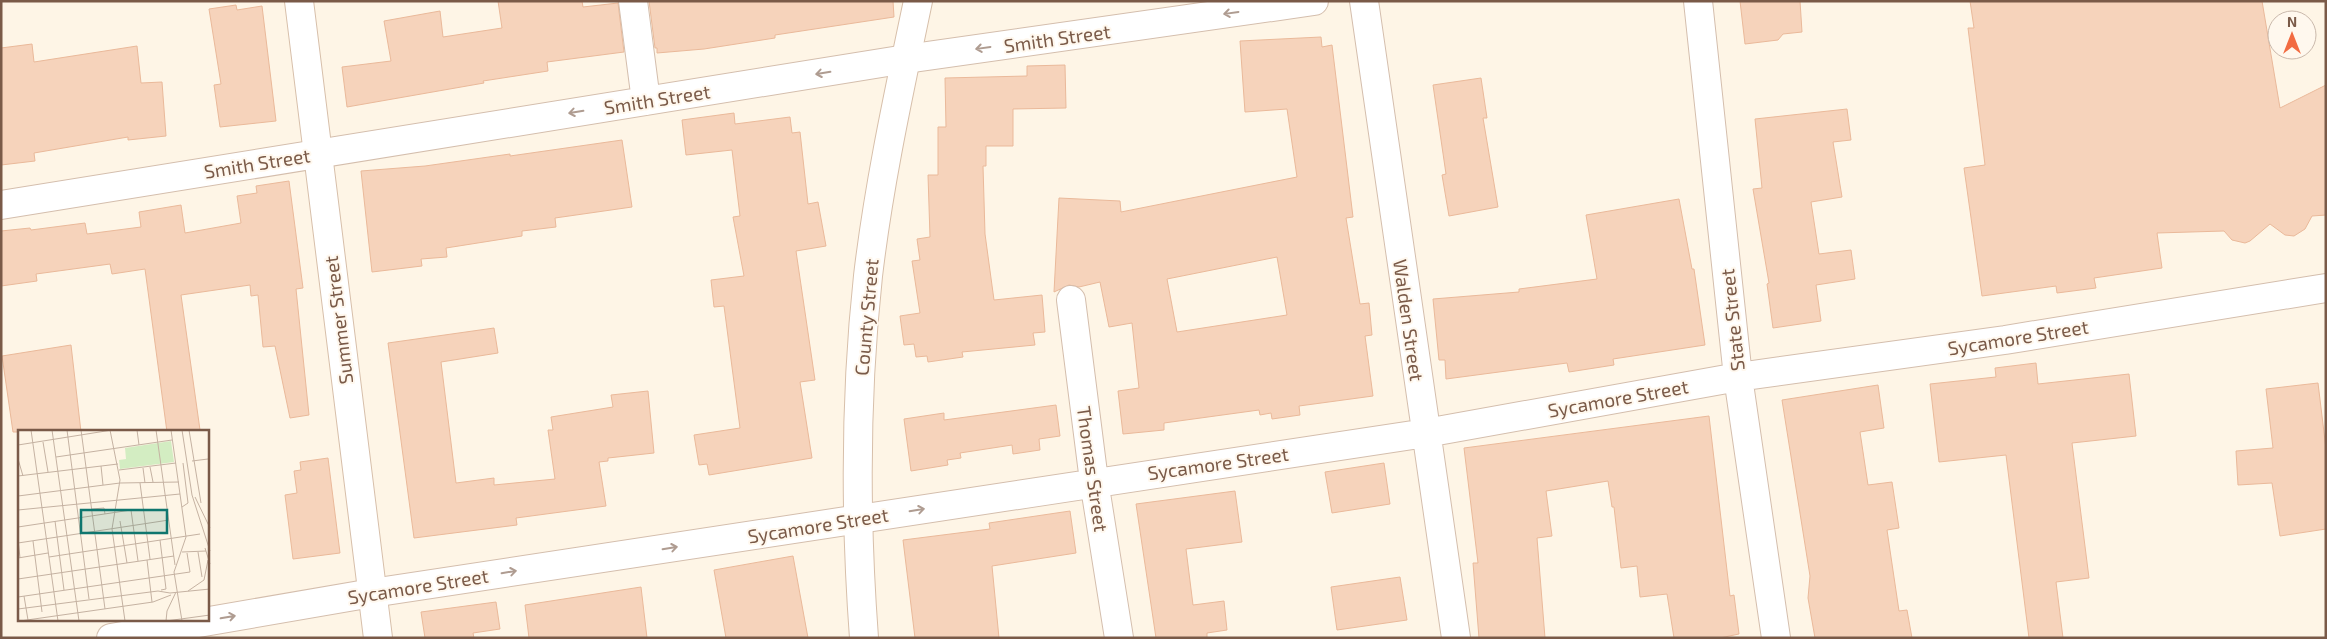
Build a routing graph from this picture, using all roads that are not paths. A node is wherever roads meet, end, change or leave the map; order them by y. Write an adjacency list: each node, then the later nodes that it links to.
1 (299, 1): 9 (street, Summer Street)
2 (633, 1): 8 (street)
3 (918, 1): 7 (street, County Street)
4 (1314, 1): 7 (street, Smith Street, one-way to 7)
5 (1364, 1): 14 (street, Walden Street)
6 (1698, 1): 13 (street, State Street)
7 (906, 59): 8 (street, Smith Street, one-way to 8); 16 (street, County Street)
8 (646, 101): 9 (street, Smith Street, one-way to 9)
9 (318, 153): 10 (street, Smith Street); 17 (street, Summer Street)
10 (1, 205)
11 (2326, 288): 13 (street, Sycamore Street)
12 (1071, 300): 15 (street, Thomas Street)
13 (1738, 377): 14 (street, Sycamore Street); 25 (street, State Street)
14 (1426, 433): 15 (street, Sycamore Street); 24 (street, Walden Street)
15 (1094, 482): 16 (street, Sycamore Street, one-way to 15); 23 (street, Thomas Street)
16 (858, 520): 17 (street, Sycamore Street, one-way to 16); 22 (street, County Street)
17 (372, 592): 18 (street, Sycamore Street, one-way to 17); 21 (street, Summer Street)
18 (209, 621)
19 (202, 622): 20 (street, Sycamore Street, one-way to 19)
20 (111, 638)
21 (378, 638)
22 (864, 638)
23 (1119, 638)
24 (1456, 638)
25 (1776, 638)

